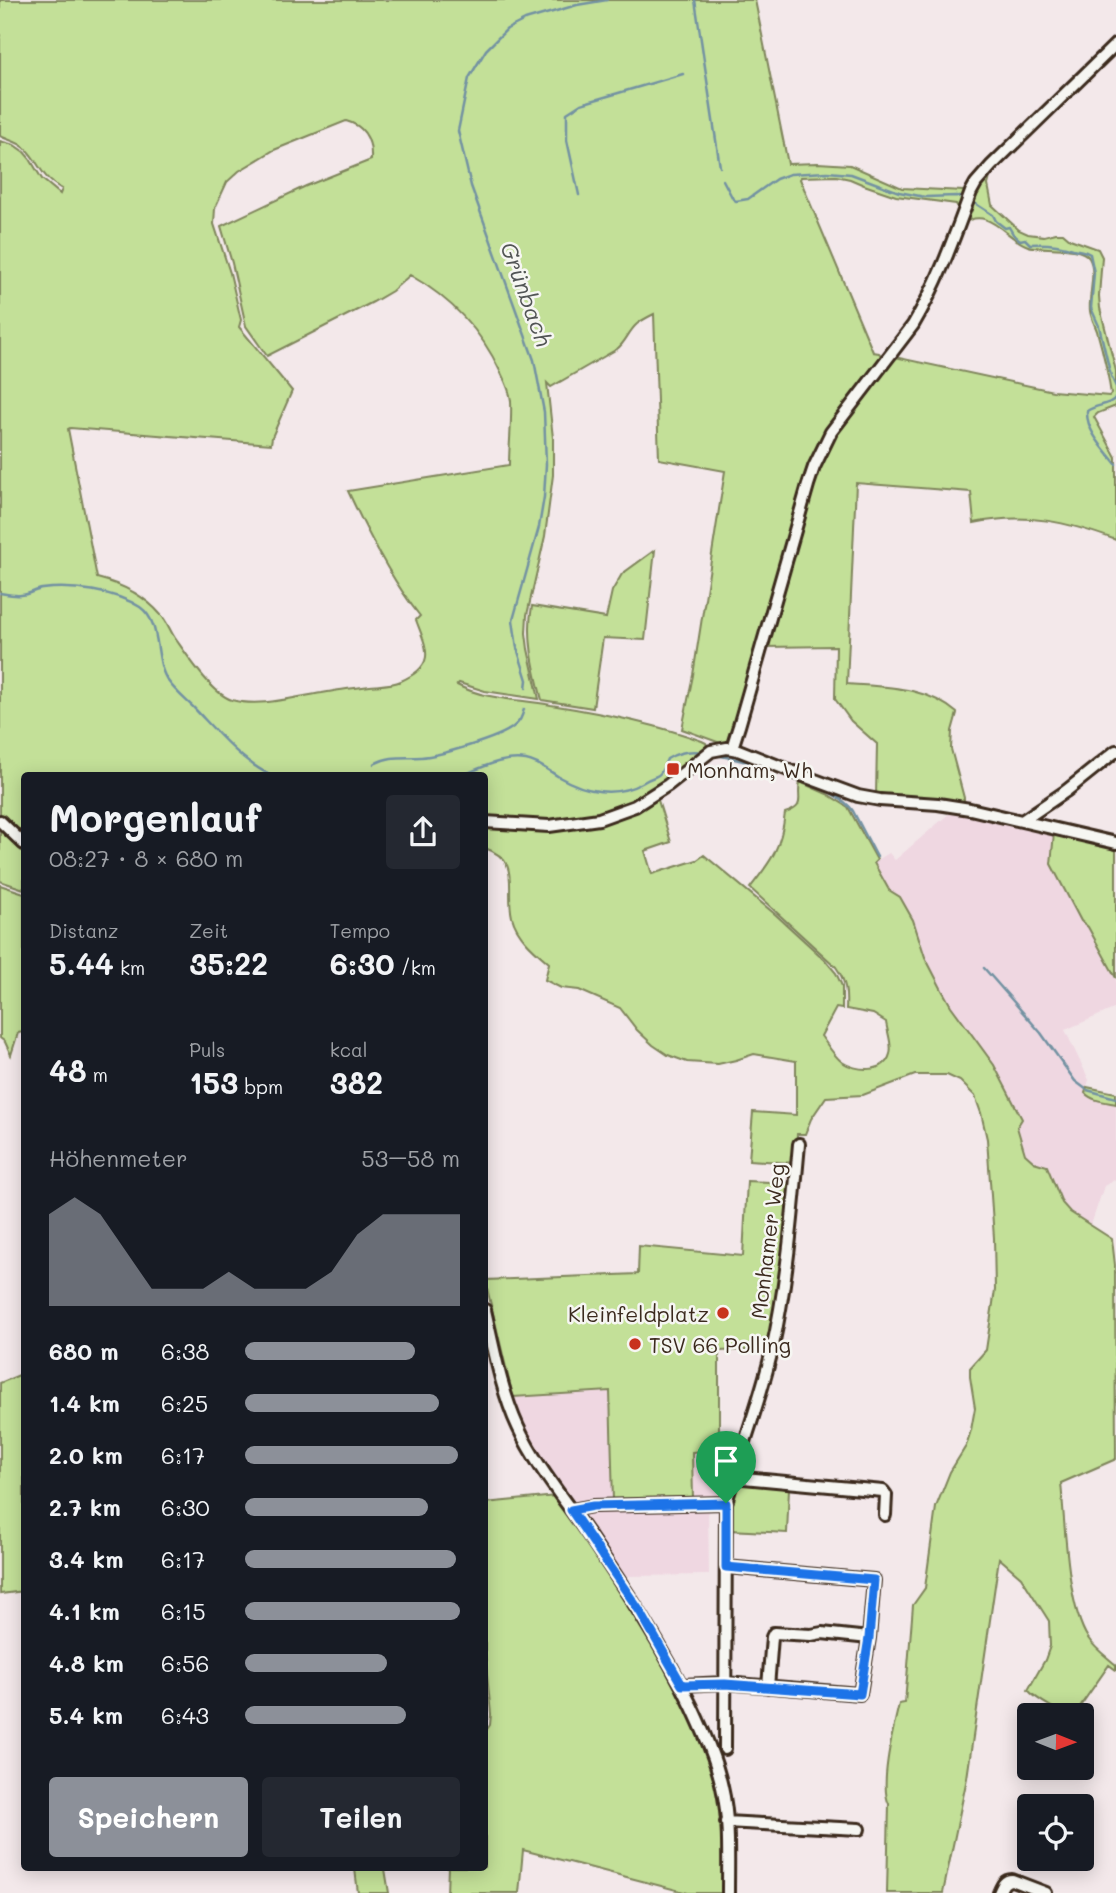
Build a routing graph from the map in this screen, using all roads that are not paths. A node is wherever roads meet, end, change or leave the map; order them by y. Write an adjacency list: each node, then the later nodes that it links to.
1 (1116, 44): 2 (street)
2 (732, 748): 5 (street); 6 (street)
3 (1116, 751): 5 (street)
4 (0, 821): 7 (street)
5 (1022, 821): 8 (street)
6 (488, 822)
7 (21, 841)
8 (1116, 843)
9 (799, 1144): 11 (street, Monhamer Weg)
10 (488, 1322): 13 (street)
11 (733, 1477): 12 (street, Monhamer Weg); 14 (street)
12 (726, 1503): 13 (street); 15 (street, Monhamer Weg)
13 (571, 1510): 18 (street)
14 (885, 1515)
15 (726, 1567): 16 (street); 17 (street, Monhamer Weg)
16 (869, 1638): 19 (street); 19 (street)
17 (725, 1684): 18 (street); 19 (street); 20 (street, Monhamer Weg)
18 (682, 1685): 21 (street)
19 (768, 1686)
20 (725, 1749)
21 (726, 1822): 22 (street); 23 (street)
22 (859, 1829)
23 (728, 1893)
24 (999, 1893): 25 (street)
25 (1046, 1893)

